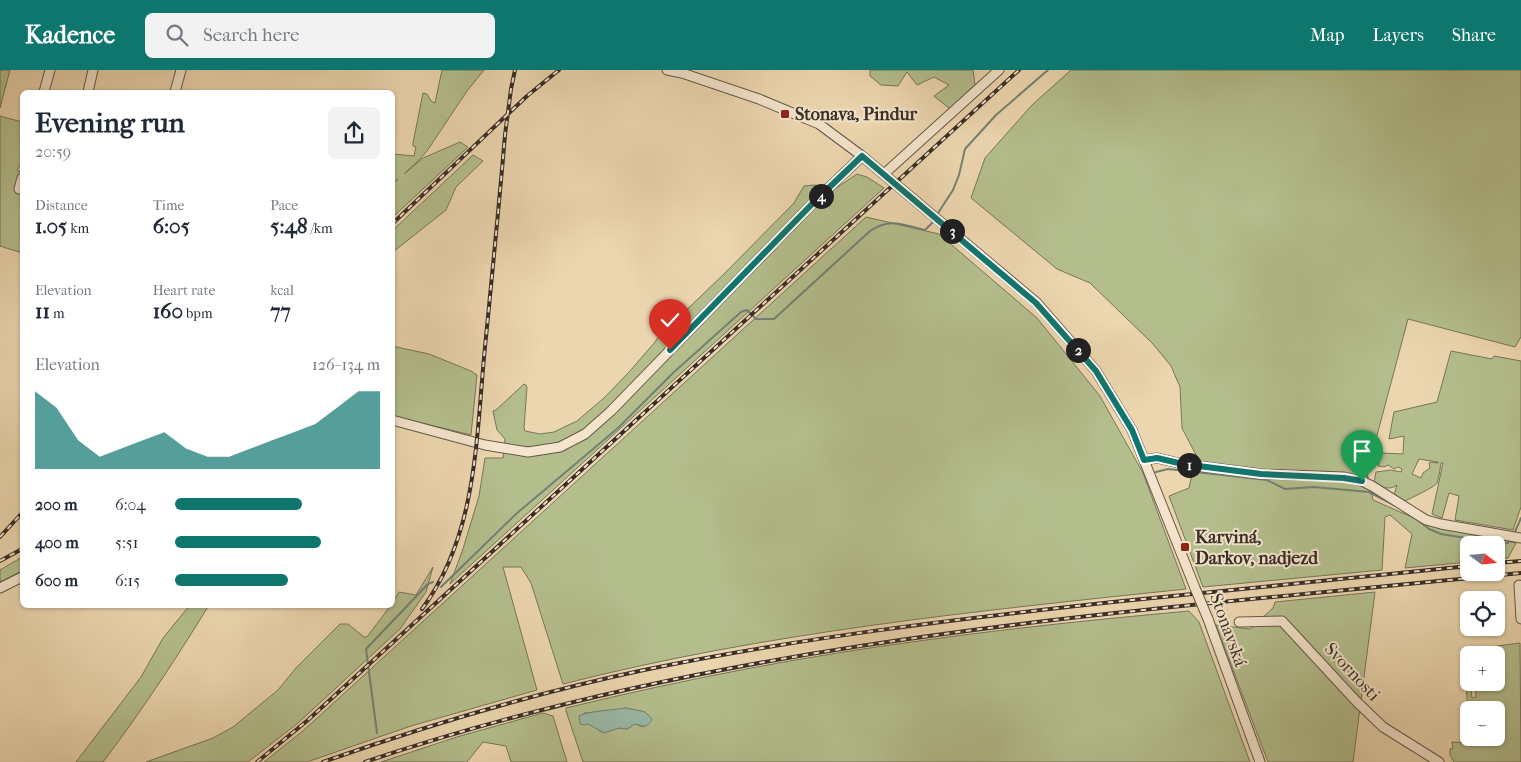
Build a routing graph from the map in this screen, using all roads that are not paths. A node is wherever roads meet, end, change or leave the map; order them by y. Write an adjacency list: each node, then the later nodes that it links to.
1 (50, 70): 6 (street)
2 (93, 70): 7 (street)
3 (180, 70): 8 (street)
4 (667, 70): 9 (street, Stonavská)
5 (999, 70): 10 (street)
6 (45, 90)
7 (88, 90)
8 (175, 90)
9 (862, 156): 10 (street, Stonavská); 11 (street)
10 (884, 174): 12 (street, Stonavská)
11 (395, 421)
12 (1144, 460): 13 (street); 19 (street, Stonavská, bridge)
13 (1521, 538)
14 (20, 578): 16 (street)
15 (1519, 585): 17 (street)
16 (0, 588)
17 (1521, 619)
18 (1239, 622): 20 (street, Svornosti)
19 (1260, 762)
20 (1439, 762)

